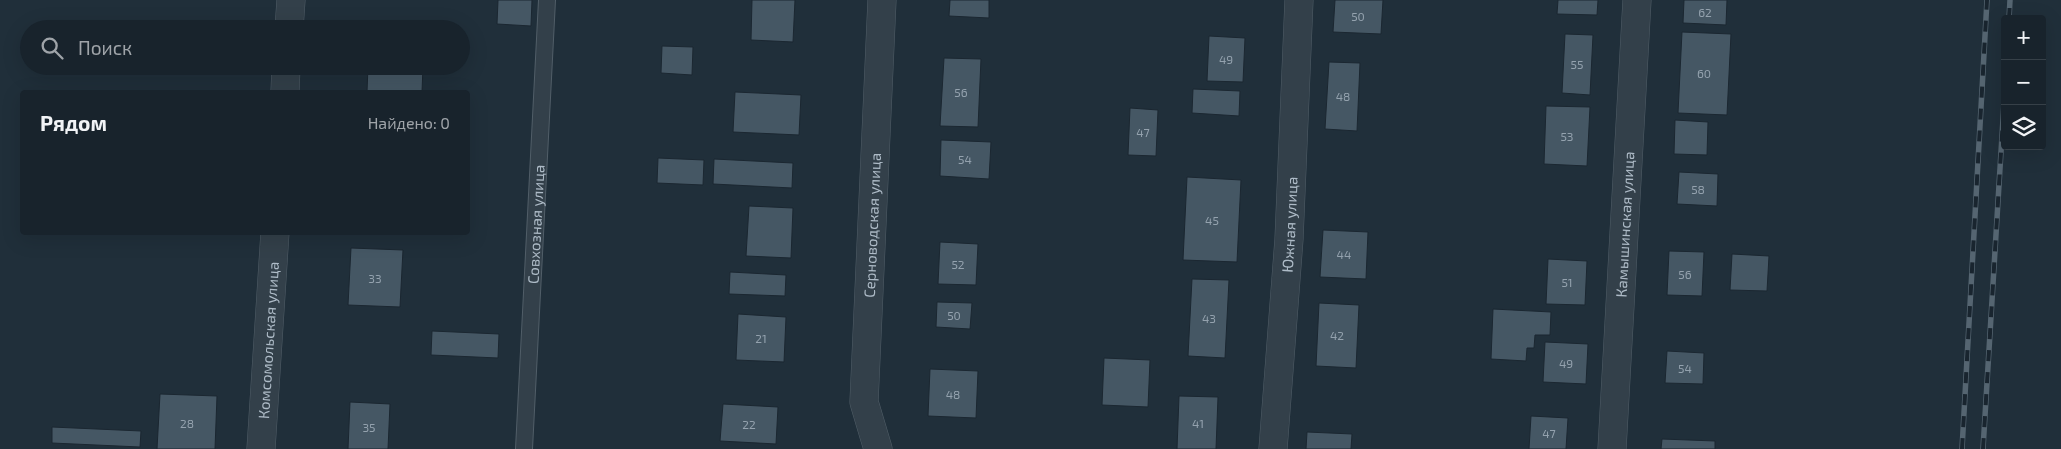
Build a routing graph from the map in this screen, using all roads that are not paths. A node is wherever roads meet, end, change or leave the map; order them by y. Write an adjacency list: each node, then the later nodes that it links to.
1 (291, 0): 6 (street)
2 (547, 0): 11 (lane, Совхозная улица)
3 (882, 0): 12 (street, Серноводская улица)
4 (1299, 0): 13 (street, Южная улица)
5 (1637, 0): 14 (street, Камышинская улица)
6 (290, 20)
7 (286, 75): 8 (street)
8 (285, 90)
9 (275, 235): 10 (street, Комсомольская улица)
10 (261, 449)
11 (524, 449)
12 (878, 449)
13 (1273, 449)
14 (1612, 449)

